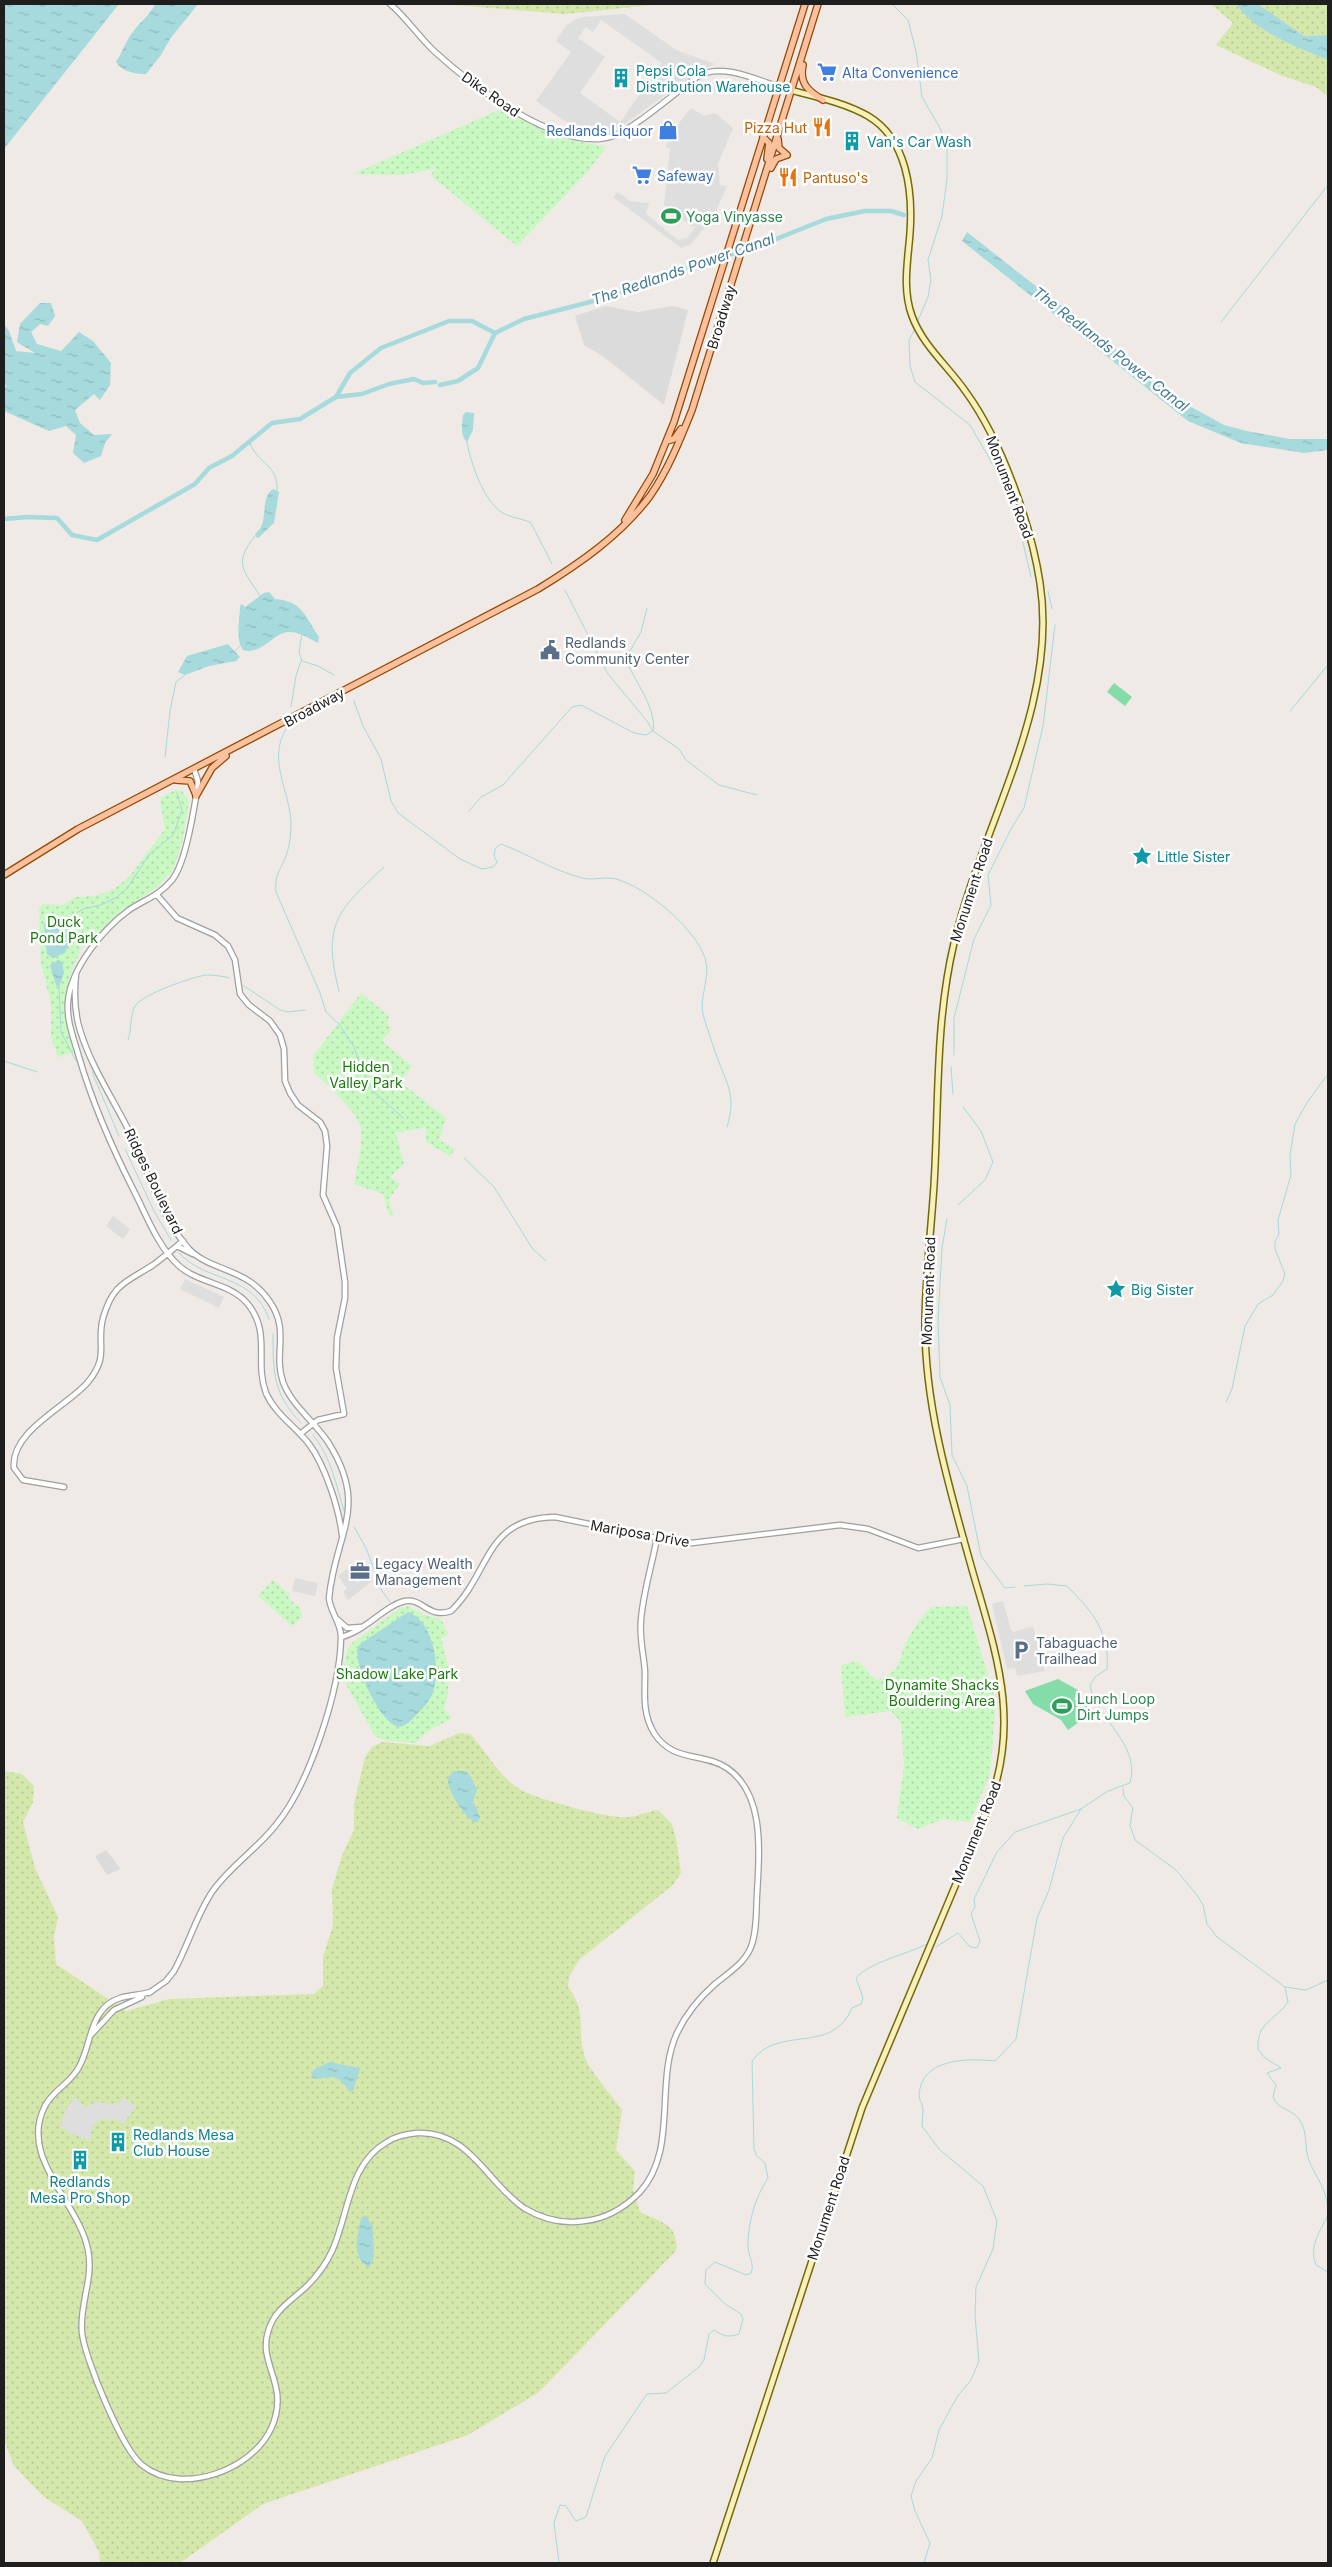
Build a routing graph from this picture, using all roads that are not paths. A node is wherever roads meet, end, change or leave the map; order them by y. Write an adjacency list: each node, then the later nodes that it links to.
1 (390, 4): 5 (street, Dike Road)
2 (805, 4): 5 (main road, Broadway)
3 (818, 4): 4 (main road, Broadway)
4 (806, 42): 6 (main road, Broadway); 7 (main road)
5 (779, 87): 6 (main road, Monument Road); 9 (main road, Broadway)
6 (791, 90): 7 (main road, Monument Road); 8 (main road, Broadway)
7 (823, 100): 30 (main road, Monument Road)
8 (780, 126): 10 (main road, Broadway); 10 (main road)
9 (763, 138): 10 (main road); 12 (main road, Broadway)
10 (759, 195): 11 (main road, Broadway)
11 (694, 403): 12 (main road); 13 (main road, Broadway)
12 (667, 441): 13 (main road, Broadway)
13 (619, 528): 14 (main road, Broadway)
14 (237, 748): 15 (main road, Broadway); 17 (main road)
15 (194, 769): 16 (main road, Broadway); 17 (street, Ridges Boulevard)
16 (169, 782): 17 (main road); 18 (main road, Broadway)
17 (196, 796): 19 (street, Ridges Boulevard)
18 (4, 876)
19 (157, 895): 20 (street, Ridges Boulevard); 25 (street)
20 (76, 974): 21 (street, Ridges Boulevard); 23 (street, Ridges Boulevard)
21 (183, 1241): 22 (street); 24 (street, Ridges Boulevard)
22 (177, 1246): 23 (street); 24 (street)
23 (168, 1254): 26 (street, Ridges Boulevard); 27 (street)
24 (196, 1255): 25 (street, Ridges Boulevard)
25 (312, 1423): 26 (street); 29 (street, Ridges Boulevard)
26 (300, 1434): 29 (street, Ridges Boulevard)
27 (64, 1487)
28 (657, 1538): 30 (street, Mariposa Drive); 32 (street, Mariposa Drive); 35 (street)
29 (342, 1539): 31 (street, Ridges Boulevard)
30 (964, 1540): 36 (main road, Monument Road)
31 (333, 1616): 32 (street); 33 (street, Ridges Boulevard)
32 (367, 1626): 33 (street)
33 (341, 1637): 34 (street)
34 (150, 1992): 35 (street); 35 (street)
35 (90, 2036)
36 (713, 2563)

